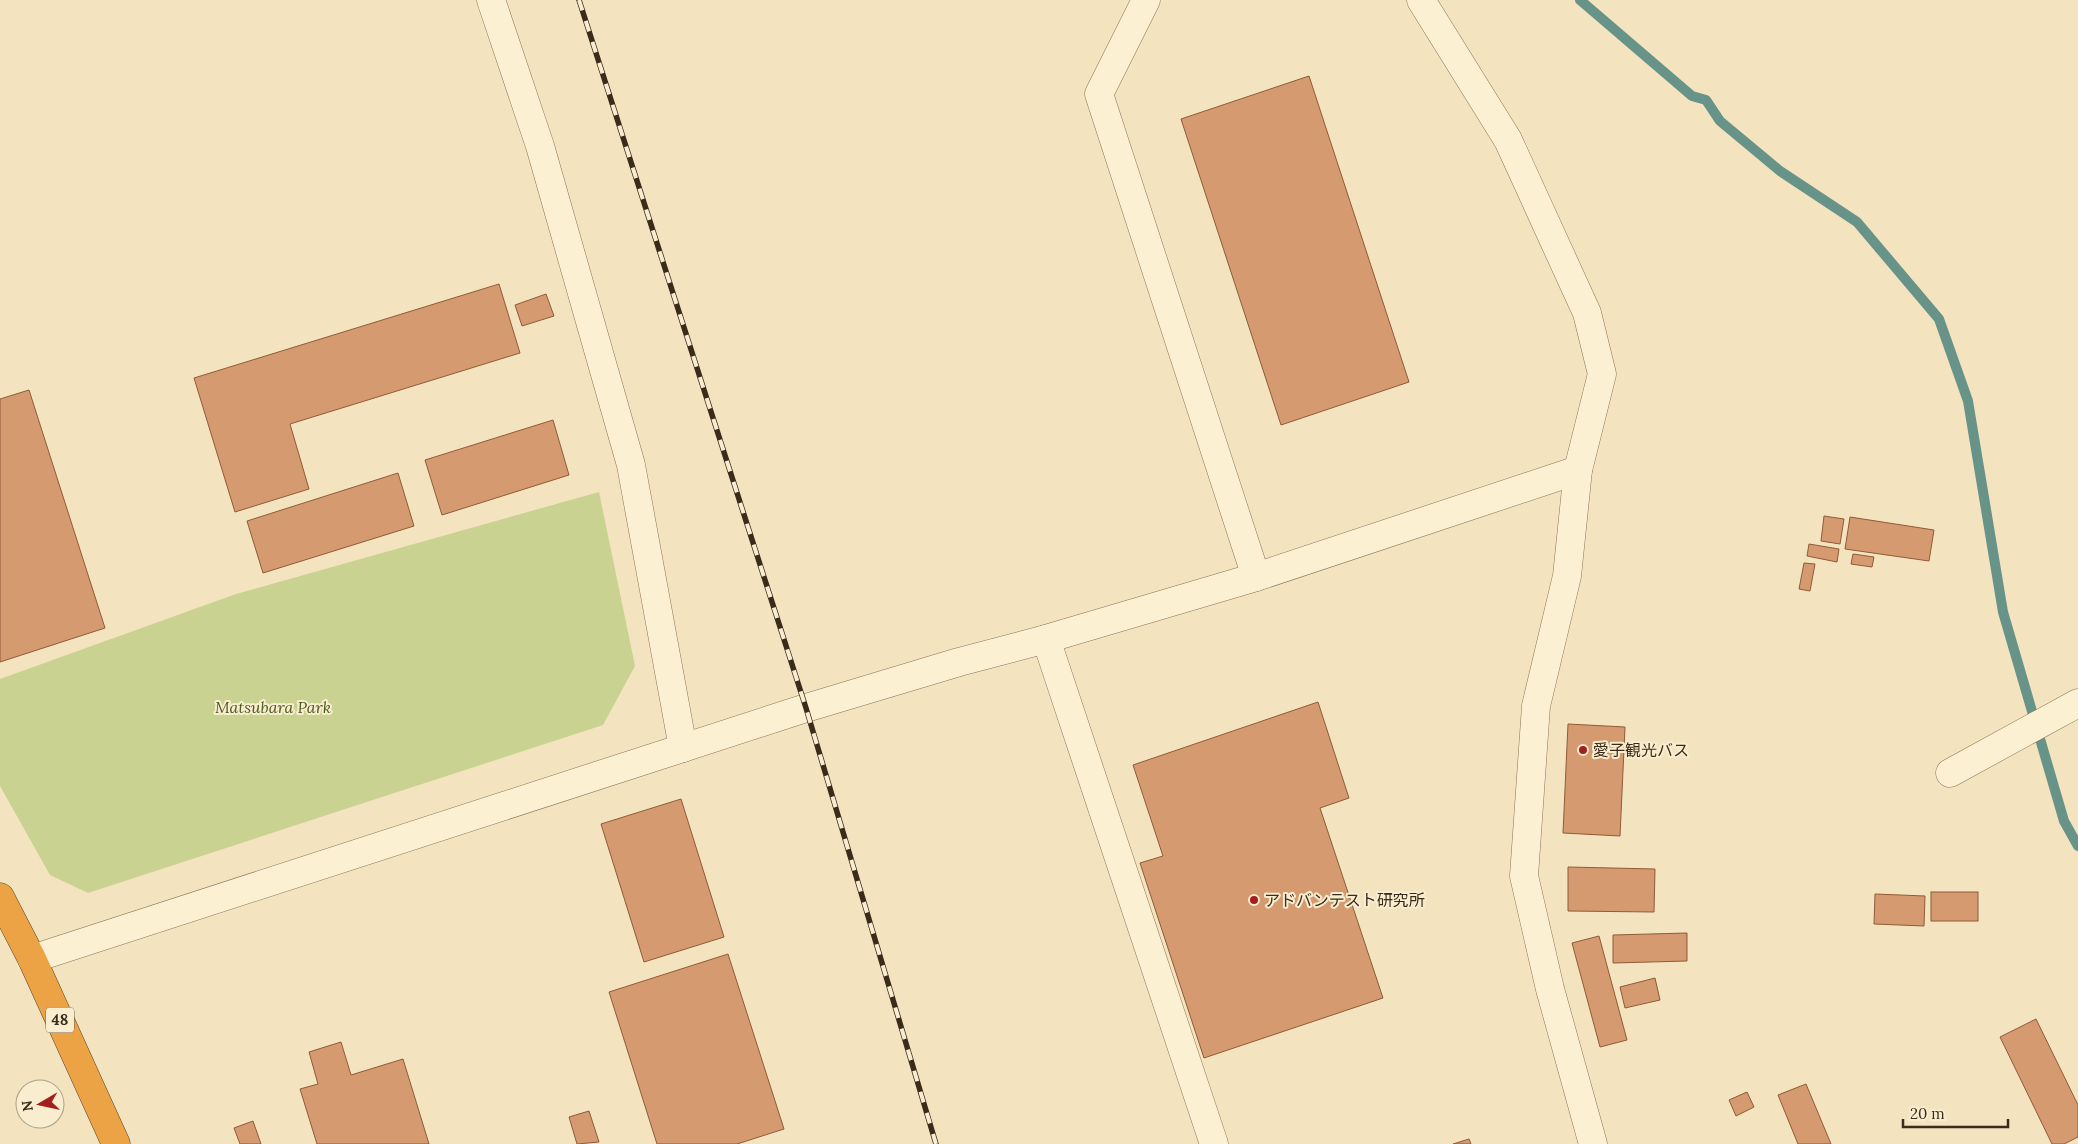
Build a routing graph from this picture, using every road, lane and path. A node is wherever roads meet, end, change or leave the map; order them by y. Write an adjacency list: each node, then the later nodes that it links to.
1 (491, 0): 8 (street)
2 (1146, 0): 5 (street)
3 (1421, 0): 4 (street)
4 (1578, 470): 5 (street); 14 (street)
5 (1256, 577): 6 (street)
6 (1046, 639): 8 (street); 13 (street)
7 (2078, 703): 9 (street)
8 (683, 748): 11 (street)
9 (1950, 772)
10 (0, 897): 11 (highway, 48)
11 (32, 959): 12 (highway, 48)
12 (116, 1144)
13 (1214, 1144)
14 (1593, 1144)

